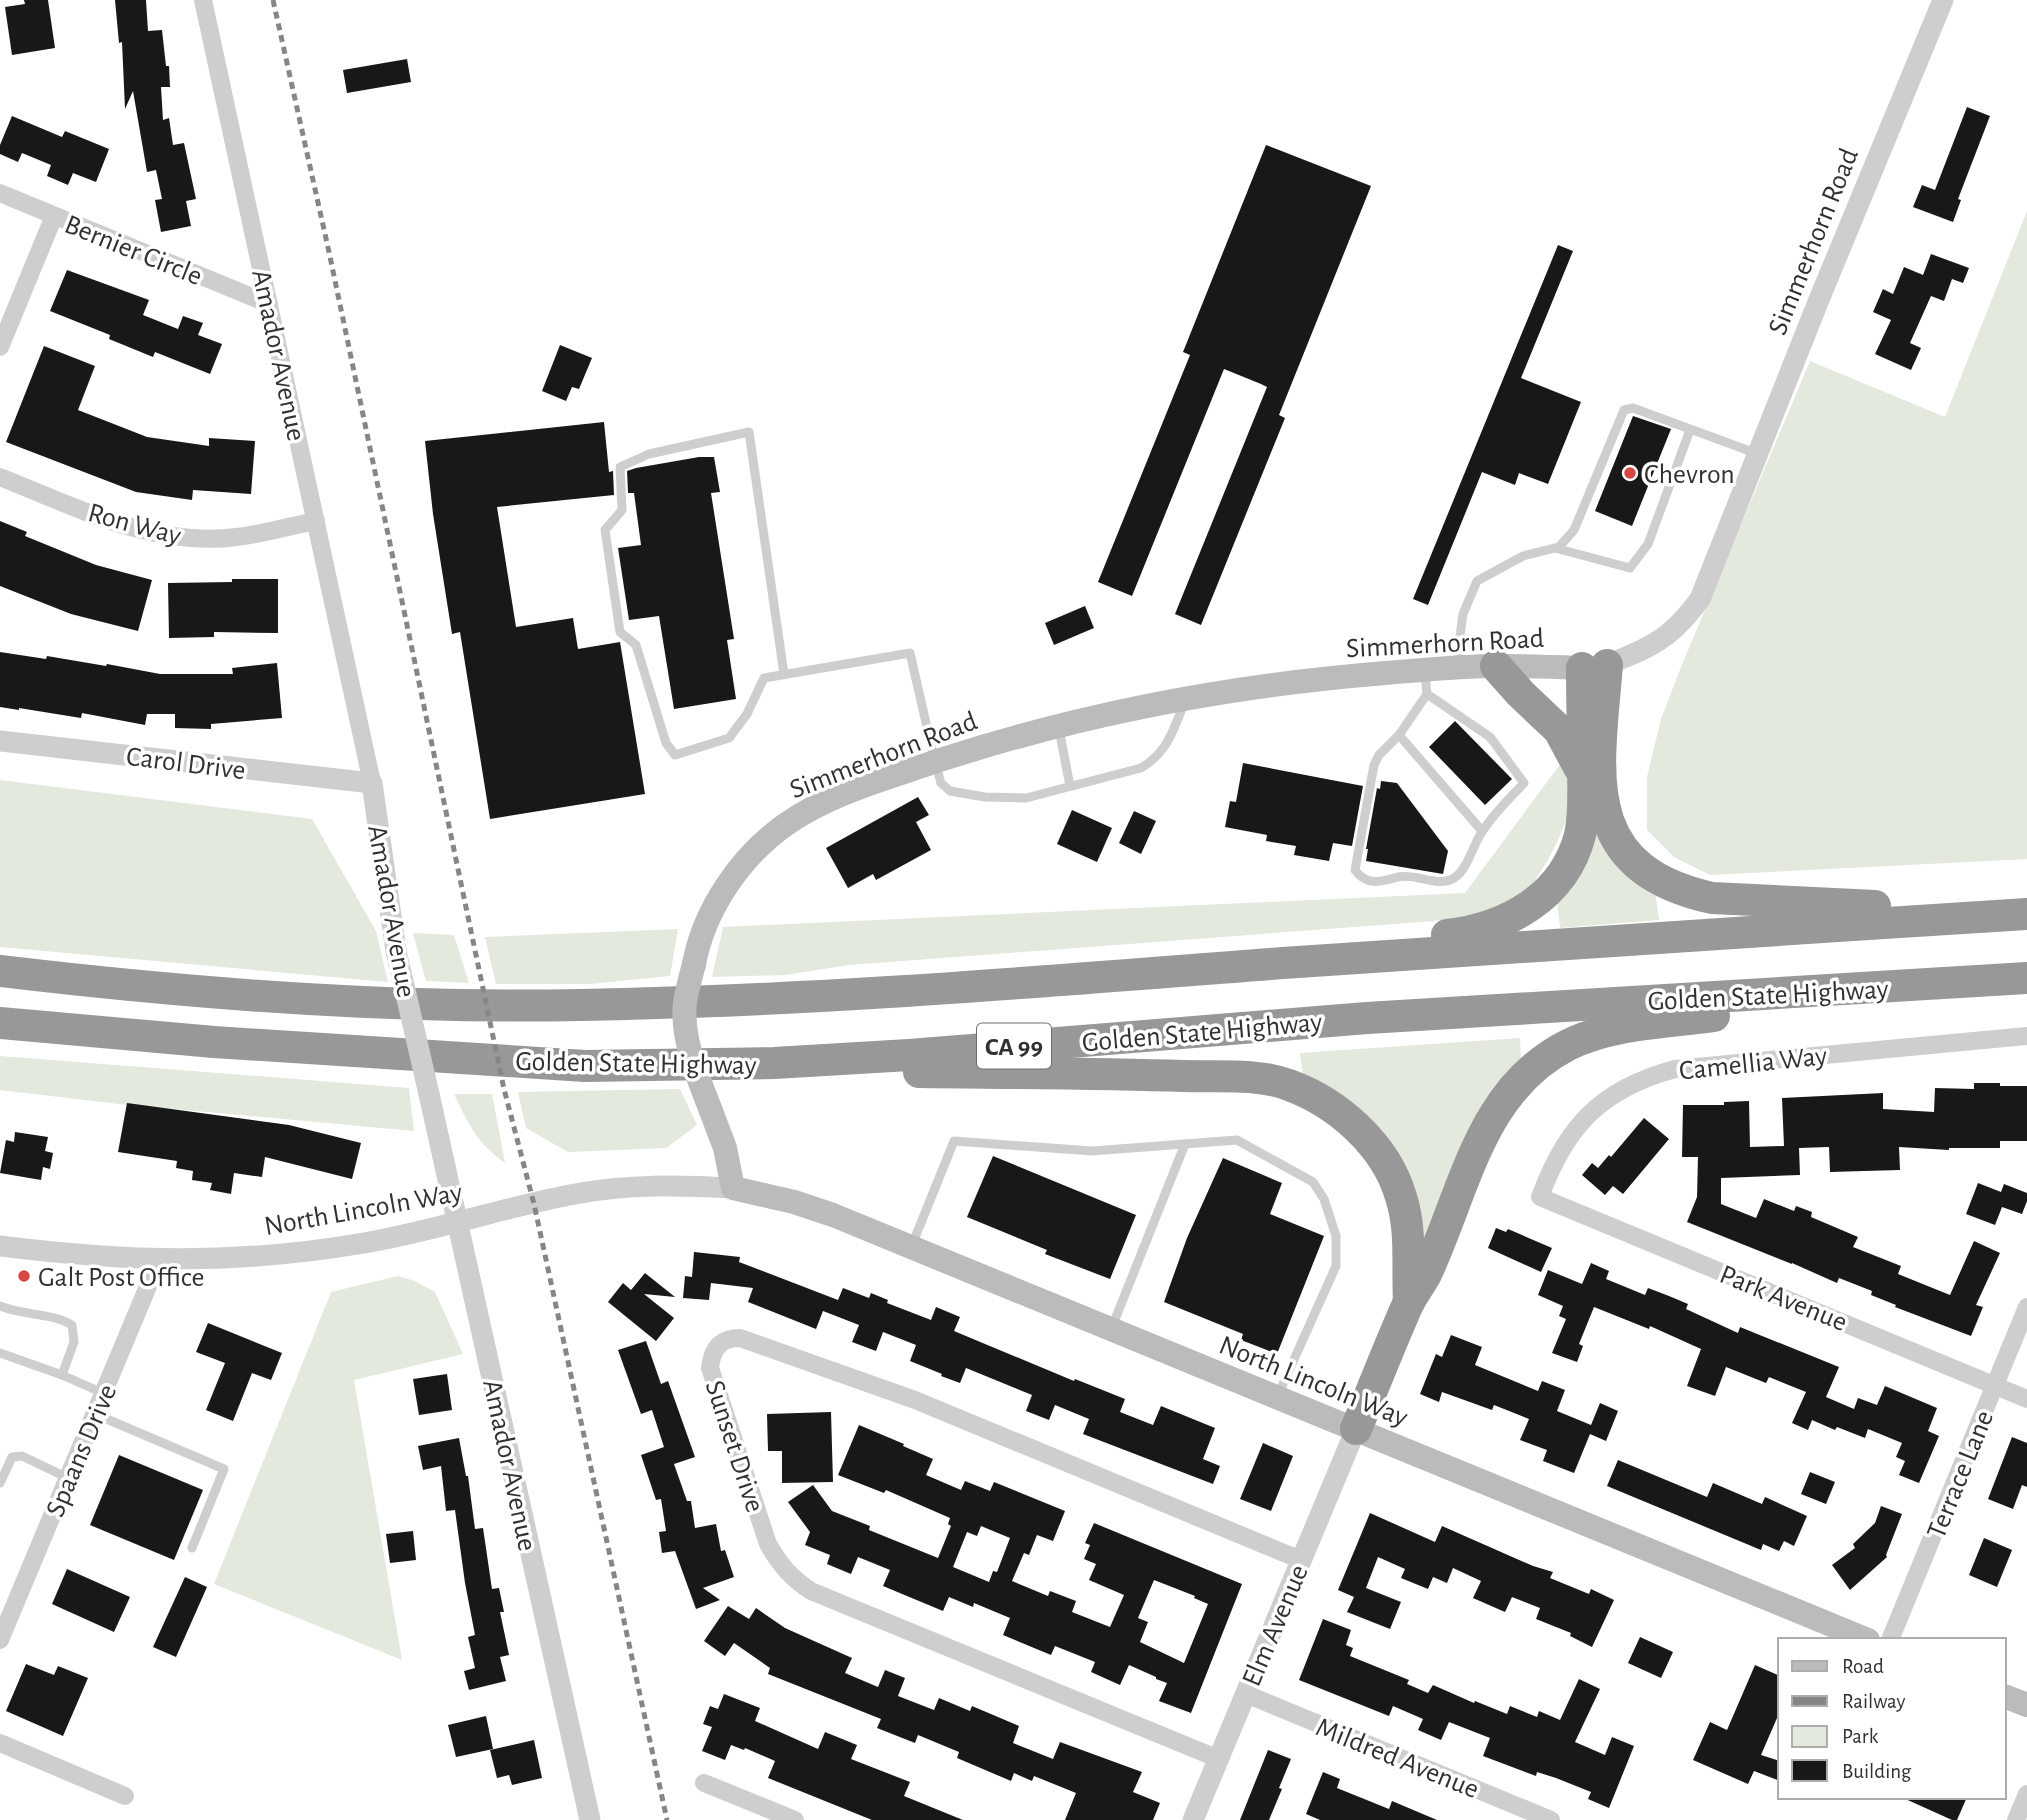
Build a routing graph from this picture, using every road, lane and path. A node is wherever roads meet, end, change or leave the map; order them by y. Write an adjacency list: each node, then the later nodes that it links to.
1 (203, 0): 5 (street, Amador Avenue)
2 (1943, 0): 8 (street, Simmerhorn Road)
3 (0, 193): 4 (street, Bernier Circle)
4 (54, 216): 5 (street, Bernier Circle); 6 (street)
5 (269, 304): 10 (street, Amador Avenue)
6 (0, 347)
7 (1690, 430): 8 (lane); 11 (lane); 11 (lane)
8 (1758, 454): 14 (street, Simmerhorn Road)
9 (0, 477): 10 (street, Ron Way)
10 (316, 521): 23 (street, Amador Avenue)
11 (1555, 548): 13 (lane)
12 (1496, 666): 13 (main road, Simmerhorn Road); 14 (main road, Simmerhorn Road); 22 (highway)
13 (1456, 667): 16 (main road, Simmerhorn Road)
14 (1595, 667): 22 (highway); 26 (highway)
15 (784, 674): 15 (lane); 21 (lane)
16 (1426, 682): 17 (main road, Simmerhorn Road); 19 (lane); 25 (lane)
17 (1188, 698): 18 (main road, Simmerhorn Road); 24 (lane)
18 (1058, 726): 21 (main road, Simmerhorn Road); 24 (lane)
19 (1399, 735): 25 (lane); 25 (lane)
20 (0, 741): 23 (street, Carol Drive)
21 (935, 762): 24 (lane); 35 (main road, Simmerhorn Road, bridge)
22 (1583, 777): 27 (highway)
23 (372, 783): 37 (street, Amador Avenue, bridge)
24 (1070, 786)
25 (1482, 831)
26 (2027, 913): 27 (highway, Golden State Highway / CA 99)
27 (1285, 963): 28 (highway, Golden State Highway / CA 99)
28 (0, 971)
29 (2027, 978): 30 (highway, Golden State Highway / CA 99)
30 (1941, 984): 33 (highway, Golden State Highway / CA 99); 41 (highway)
31 (0, 1023): 33 (highway, Golden State Highway / CA 99)
32 (2027, 1036): 36 (street, Camellia Way)
33 (774, 1063): 41 (highway)
34 (1185, 1144): 39 (lane); 44 (lane); 49 (lane)
35 (733, 1188): 37 (street, North Lincoln Way); 39 (main road, North Lincoln Way)
36 (1540, 1197): 47 (street, Park Avenue)
37 (458, 1223): 40 (street, North Lincoln Way); 68 (street, Amador Avenue)
38 (0, 1246): 40 (street, North Lincoln Way)
39 (911, 1247): 44 (main road, North Lincoln Way)
40 (159, 1260): 48 (street, Spaans Drive)
41 (1409, 1303): 52 (highway)
42 (0, 1306): 46 (lane)
43 (2027, 1307): 47 (street, Terrace Lane)
44 (1111, 1329): 49 (main road, North Lincoln Way)
45 (0, 1353): 46 (lane)
46 (62, 1375): 48 (lane)
47 (1996, 1384): 50 (street, Park Avenue); 58 (street, Terrace Lane)
48 (103, 1393): 51 (street, Spaans Drive)
49 (1277, 1397): 52 (main road, North Lincoln Way)
50 (2027, 1399)
51 (95, 1414): 53 (street, Spaans Drive); 55 (lane)
52 (1356, 1429): 56 (street, Elm Avenue); 57 (main road, North Lincoln Way)
53 (68, 1478): 54 (lane); 59 (street, Spaans Drive)
54 (0, 1483)
55 (192, 1548)
56 (1301, 1560): 60 (street, Elm Avenue); 64 (street, Sunset Drive)
57 (1863, 1638)
58 (1891, 1638)
59 (0, 1640)
60 (1246, 1694): 64 (street, Elm Avenue); 71 (street, Mildred Avenue)
61 (2006, 1697): 62 (main road)
62 (2027, 1705)
63 (0, 1743): 67 (street)
64 (1219, 1759): 70 (street, Elm Avenue)
65 (704, 1783): 69 (street)
66 (2027, 1794): 72 (street)
67 (125, 1796)
68 (590, 1820)
69 (795, 1820)
70 (1193, 1820)
71 (1551, 1820)
72 (2016, 1820)

